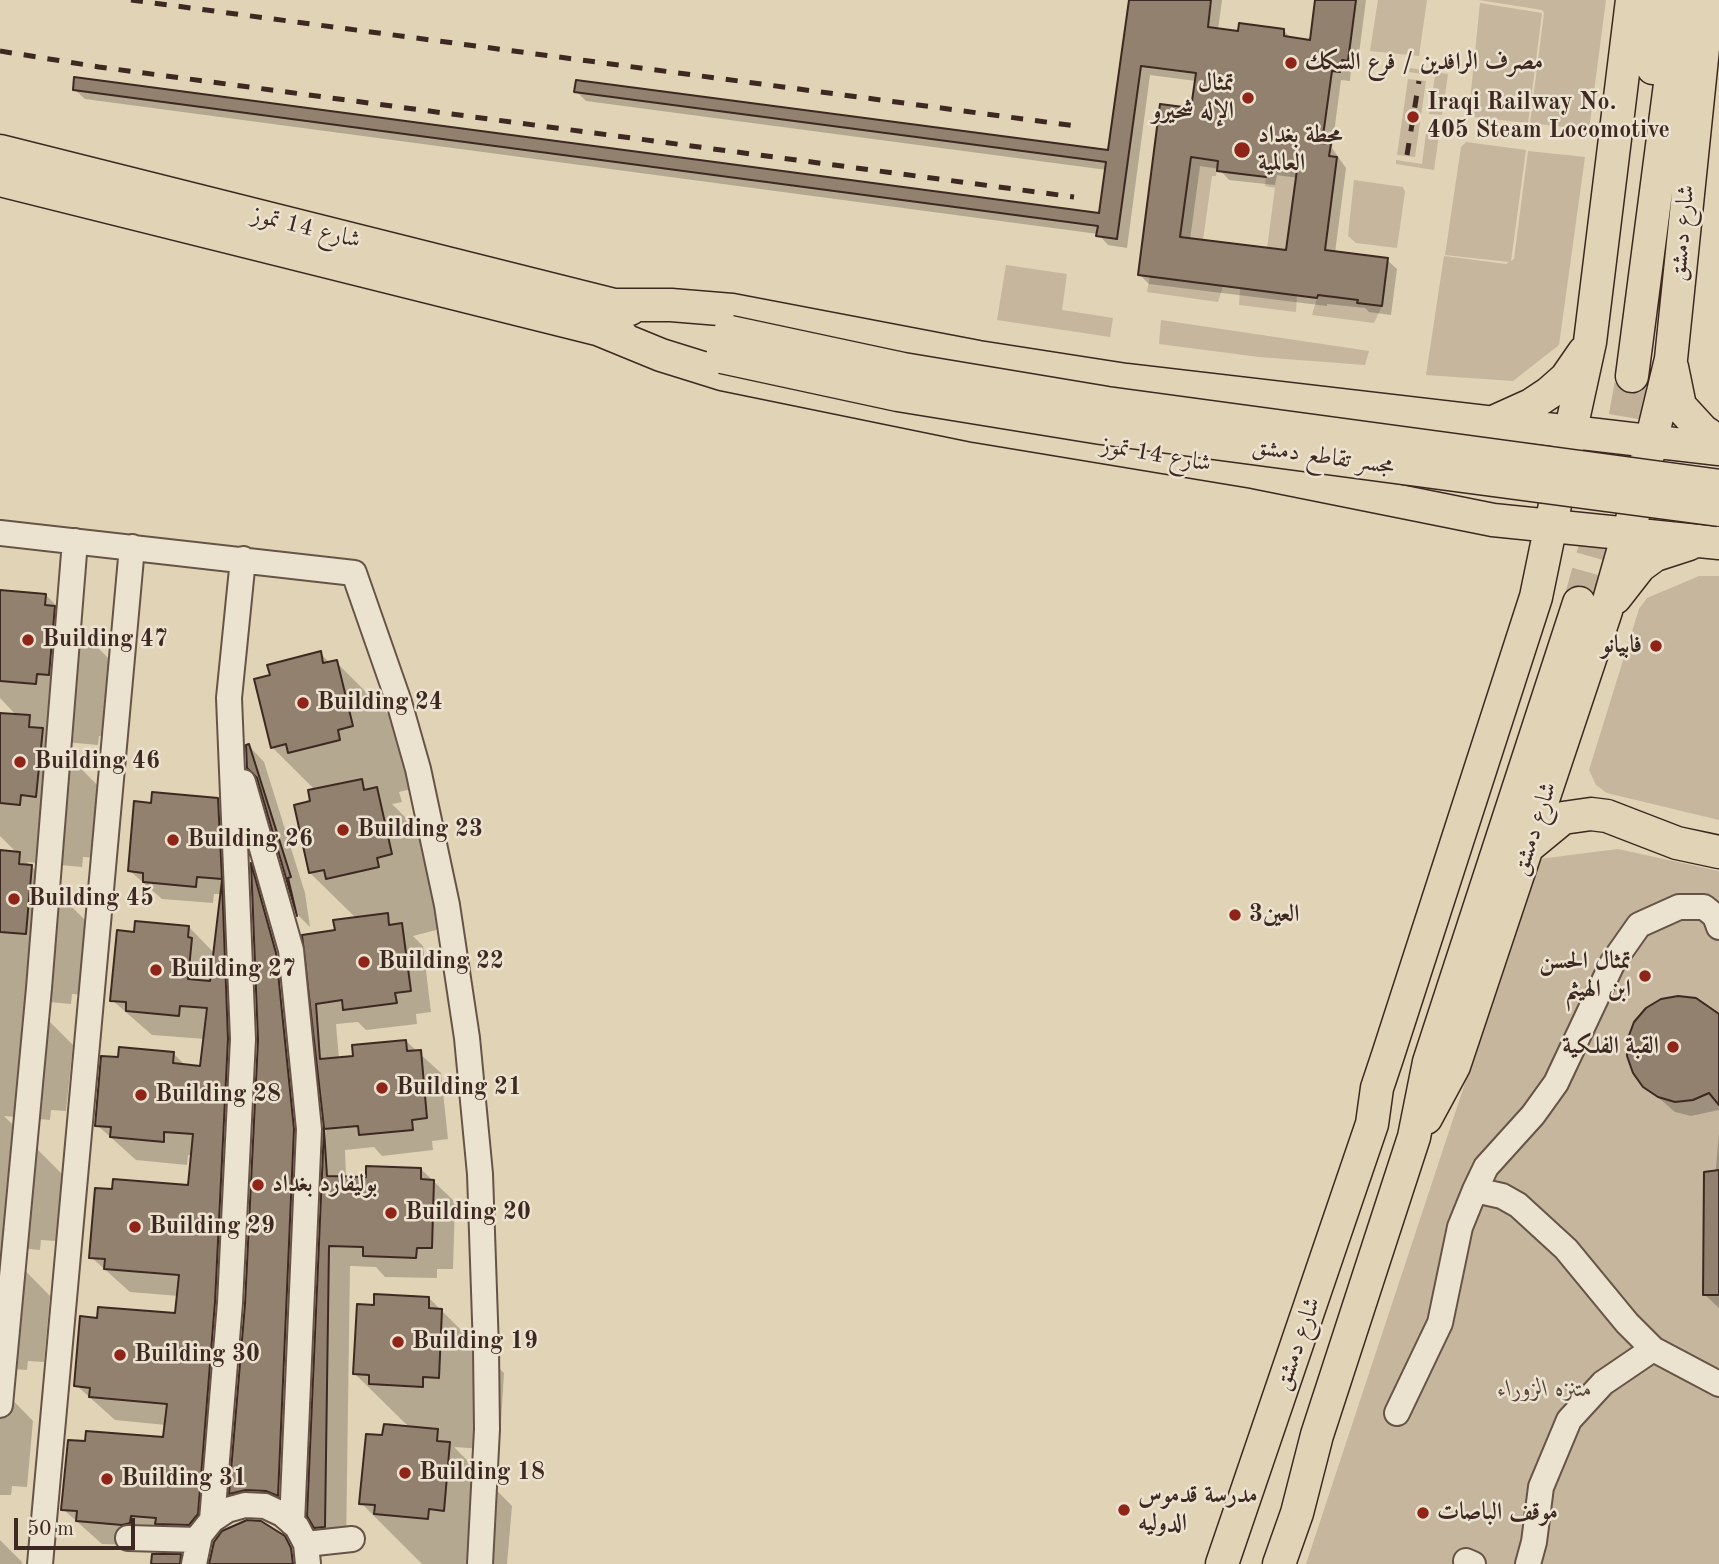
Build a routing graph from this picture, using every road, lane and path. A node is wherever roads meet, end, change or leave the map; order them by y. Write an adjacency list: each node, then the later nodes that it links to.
1 (1632, 0): 8 (main road)
2 (1657, 0): 3 (main road, شارع دمشق)
3 (1681, 0)
4 (1708, 0): 10 (main road, شارع دمشق)
5 (0, 151): 7 (main road, شارع 14 تموز)
6 (0, 180): 7 (main road, شارع 14 تموز)
7 (606, 317): 9 (main road, شارع 14 تموز); 11 (main road, شارع 14 تموز); 19 (main road, شارع 14 تموز)
8 (1590, 342): 11 (main road); 13 (main road)
9 (726, 344): 16 (main road, مجسر تقاطع دمشق, bridge); 17 (main road, مجسر تقاطع دمشق, bridge)
10 (1671, 359): 12 (main road); 15 (main road, شارع دمشق)
11 (1491, 423): 13 (main road, شارع 14 تموز)
12 (1719, 442)
13 (1568, 443): 15 (main road, شارع 14 تموز)
14 (1719, 449): 15 (main road, شارع 14 تموز)
15 (1648, 452)
16 (1719, 486)
17 (1719, 510)
18 (1553, 514): 19 (main road, شارع 14 تموز); 20 (main road, شارع 14 تموز); 26 (main road, شارع دمشق)
19 (1493, 520): 26 (main road)
20 (1631, 523): 23 (main road, شارع 14 تموز); 26 (main road, شارع دمشق)
21 (0, 533): 22 (street)
22 (75, 541): 24 (street); 36 (street)
23 (1709, 542): 26 (main road)
24 (132, 547): 25 (street); 44 (street)
25 (243, 559): 27 (street); 45 (street)
26 (1570, 601): 28 (main road, شارع دمشق); 31 (main road, شارع دمشق); 34 (main road, شارع دمشق)
27 (231, 739): 39 (street); 42 (street)
28 (1529, 846): 29 (main road); 31 (main road, شارع دمشق)
29 (1719, 852)
30 (1719, 927): 32 (street)
31 (1414, 1137): 38 (main road, شارع دمشق)
32 (1475, 1189): 33 (street); 37 (street)
33 (1653, 1349): 35 (street); 48 (street)
34 (1288, 1375): 38 (main road); 46 (main road, شارع دمشق)
35 (1719, 1384)
36 (0, 1405)
37 (1396, 1413)
38 (1317, 1435): 47 (main road, شارع دمشق)
39 (292, 1523): 42 (street); 43 (street)
40 (128, 1538): 42 (street)
41 (352, 1539): 43 (street)
42 (201, 1542)
43 (307, 1554)
44 (40, 1564)
45 (480, 1564)
46 (1222, 1564)
47 (1279, 1564)
48 (1528, 1564)

